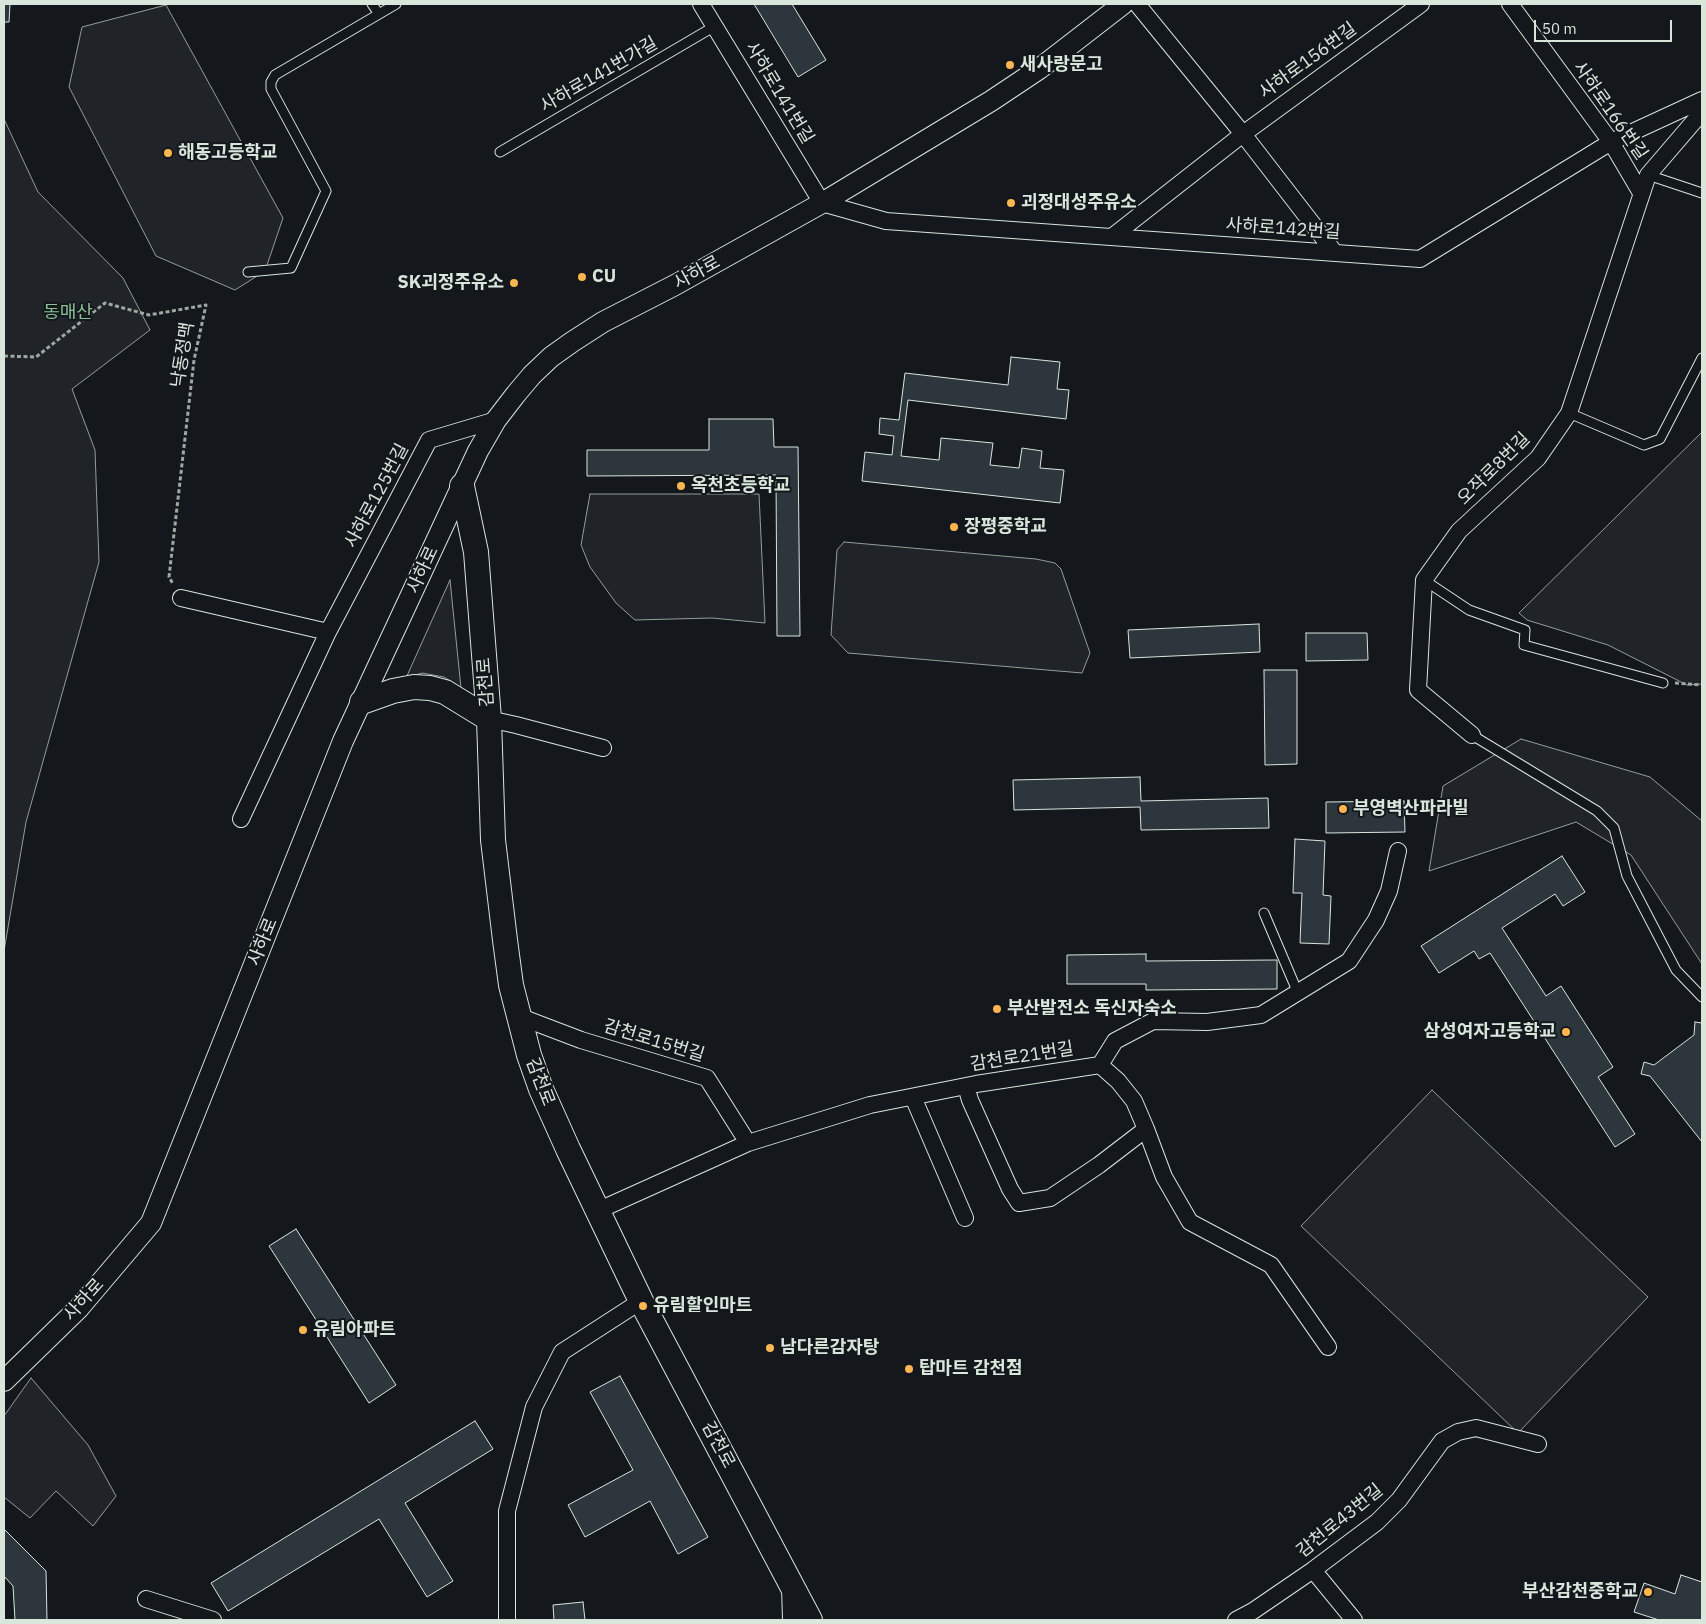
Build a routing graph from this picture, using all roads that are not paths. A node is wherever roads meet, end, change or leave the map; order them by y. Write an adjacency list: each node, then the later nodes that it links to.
1 (372, 4): 8 (lane)
2 (396, 4): 8 (lane)
3 (701, 4): 9 (street, 사하로141번길)
4 (1123, 4): 18 (street, 사하로)
5 (1137, 4): 12 (street)
6 (1421, 4): 12 (street, 사하로156번길)
7 (1510, 4): 13 (street, 사하로166번길)
8 (379, 14): 21 (lane)
9 (715, 26): 14 (lane, 사하로141번가길); 18 (street, 사하로141번길)
10 (1702, 100): 13 (street, 사하로142번길)
11 (1702, 112): 15 (street, 오작로8번길)
12 (1243, 134): 19 (street, 사하로156번길); 20 (street)
13 (1611, 142): 16 (street, 사하로166번길); 20 (street, 사하로142번길)
14 (500, 152)
15 (1648, 175): 16 (street, 오작로8번길); 17 (lane, 사하로166번길)
16 (1641, 193): 23 (street, 오작로8번길)
17 (1702, 193)
18 (822, 203): 19 (street, 사하로142번길); 24 (street, 사하로)
19 (1113, 236): 20 (street, 사하로142번길)
20 (1335, 254)
21 (248, 272)
22 (1702, 358): 23 (lane)
23 (1569, 413): 26 (street, 오작로8번길)
24 (496, 420): 25 (street, 사하로); 28 (street, 사하로125번길)
25 (462, 486): 30 (street, 사하로); 31 (main road, 감천로)
26 (1424, 580): 29 (lane); 32 (street)
27 (181, 598): 28 (street)
28 (328, 632): 34 (street, 사하로125번길)
29 (1663, 682)
30 (362, 702): 31 (main road); 49 (street, 사하로)
31 (489, 719): 33 (street); 39 (main road, 감천로)
32 (1472, 735): 38 (lane)
33 (602, 748)
34 (241, 819)
35 (1398, 851): 37 (street)
36 (1264, 914): 37 (lane)
37 (1298, 993): 40 (street)
38 (1702, 997)
39 (518, 1016): 44 (street, 감천로15번길); 45 (main road, 감천로)
40 (1100, 1065): 41 (street, 감천로21번길); 43 (street, 감천로21번길)
41 (966, 1086): 42 (street, 감천로21번길); 43 (street)
42 (913, 1097): 44 (street, 감천로21번길); 46 (street)
43 (1146, 1129): 48 (street, 감천로21번길)
44 (748, 1143): 45 (street, 감천로21번길)
45 (597, 1211): 47 (main road, 감천로)
46 (965, 1218)
47 (641, 1301): 52 (main road, 감천로); 56 (street)
48 (1328, 1347)
49 (4, 1381)
50 (1538, 1444): 51 (street, 감천로43번길)
51 (1313, 1570): 54 (street, 감천로43번길); 60 (street)
52 (790, 1581): 57 (street); 58 (main road, 감천로)
53 (146, 1599): 55 (street)
54 (1256, 1616): 59 (street, 감천로43번길)
55 (213, 1620)
56 (507, 1620)
57 (791, 1620)
58 (810, 1620)
59 (1236, 1620)
60 (1354, 1620)

